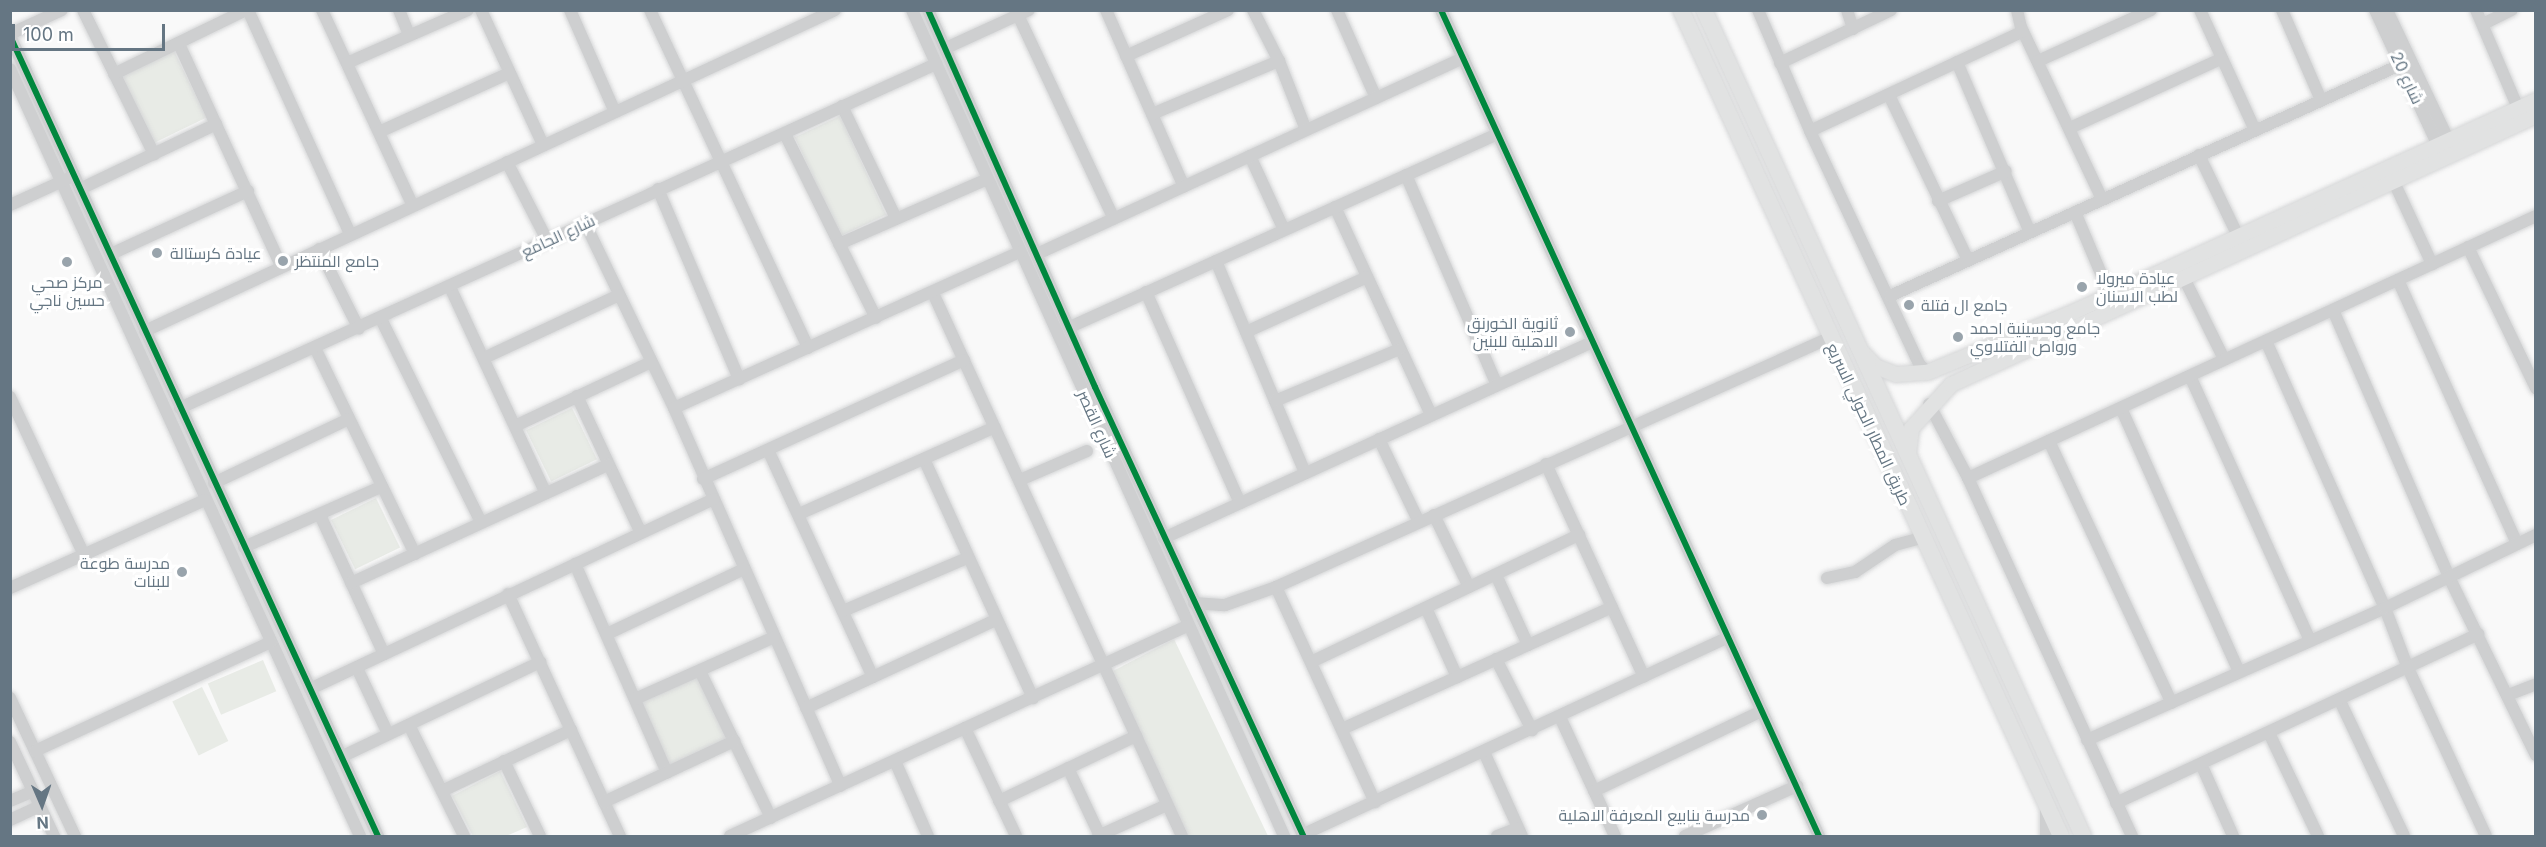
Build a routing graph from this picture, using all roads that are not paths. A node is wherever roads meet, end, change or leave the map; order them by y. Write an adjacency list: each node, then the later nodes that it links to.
1 (62, 10): 35 (street)
2 (83, 10): 51 (street)
3 (247, 10): 37 (street); 99 (street)
4 (322, 10): 45 (street)
5 (399, 10): 36 (street)
6 (468, 10): 36 (street)
7 (481, 10): 50 (street)
8 (570, 10): 59 (street)
9 (650, 10): 52 (street)
10 (912, 10): 47 (street, شارع القصر)
11 (928, 10): 38 (street)
12 (1106, 10): 39 (street)
13 (1228, 10): 39 (street)
14 (1253, 10): 42 (street)
15 (1337, 10): 54 (street)
16 (1441, 10): 40 (street)
17 (1681, 10): 129 (highway, طريق المطار الحولي السريع)
18 (1704, 10): 135 (highway, طريق المطار الحولي السريع)
19 (1758, 10): 46 (street)
20 (1847, 10): 33 (street)
21 (1891, 10): 33 (street)
22 (2151, 10): 43 (street)
23 (2200, 10): 41 (street)
24 (2282, 10): 55 (street)
25 (2375, 10): 48 (street, شارع 20)
26 (2388, 10): 70 (street, شارع 20)
27 (2476, 10): 32 (street)
28 (2512, 10): 32 (street)
29 (834, 11): 52 (street)
30 (2018, 11): 34 (street)
31 (1024, 13): 38 (street); 95 (street)
32 (2483, 24): 58 (street)
33 (1853, 29): 46 (street)
34 (2023, 31): 43 (street); 44 (street)
35 (10, 35): 79 (street)
36 (410, 35): 45 (street)
37 (179, 44): 51 (street); 62 (street)
38 (946, 48): 106 (street)
39 (1126, 56): 60 (street)
40 (1463, 58): 54 (street); 69 (street)
41 (2221, 59): 63 (street); 65 (street)
42 (1279, 61): 60 (street); 64 (street)
43 (2038, 61): 63 (street)
44 (1958, 62): 53 (street); 77 (street)
45 (347, 63): 67 (street)
46 (1780, 63): 66 (street)
47 (936, 64): 57 (street, شارع الجامع); 80 (street, شارع القصر)
48 (2400, 65): 55 (street); 70 (street, شارع 20)
49 (10, 69): 82 (street)
50 (509, 73): 67 (street); 71 (street)
51 (114, 74): 72 (street)
52 (683, 81): 59 (street); 75 (street)
53 (1889, 95): 66 (street); 88 (street)
54 (1376, 98): 64 (street)
55 (2321, 100): 65 (street)
56 (2535, 100): 58 (main road)
57 (842, 106): 68 (street, شارع الجامع); 94 (street)
58 (2518, 108): 70 (main road)
59 (615, 112): 71 (street)
60 (1152, 114): 83 (street)
61 (2535, 115): 81 (main road)
62 (216, 124): 72 (street); 86 (street)
63 (2070, 128): 87 (street)
64 (1306, 130): 74 (street)
65 (2255, 130): 73 (street)
66 (1810, 131): 120 (street)
67 (379, 132): 90 (street)
68 (784, 134): 75 (street, شارع الجامع); 102 (street)
69 (1497, 134): 78 (street); 131 (street)
70 (2444, 143): 100 (main road)
71 (543, 145): 76 (street)
72 (154, 154): 84 (street)
73 (2199, 155): 87 (street); 100 (street)
74 (1250, 156): 83 (street); 97 (street)
75 (721, 161): 85 (street, شارع الجامع); 133 (street)
76 (507, 162): 90 (street); 101 (street)
77 (2006, 171): 88 (street); 98 (street)
78 (1406, 175): 91 (street); 145 (street)
79 (74, 176): 82 (street); 84 (street)
80 (987, 179): 94 (street); 105 (street, شارع القصر)
81 (2393, 180): 110 (street); 112 (main road)
82 (59, 183): 89 (street); 176 (street)
83 (1184, 187): 95 (street)
84 (80, 189): 107 (street)
85 (658, 189): 96 (street, شارع الجامع); 144 (street)
86 (248, 191): 107 (street); 111 (street)
87 (2102, 199): 92 (street)
88 (1938, 201): 108 (street)
89 (10, 205)
90 (413, 206): 99 (street)
91 (1335, 207): 97 (street); 113 (street)
92 (2075, 212): 98 (street); 119 (street)
93 (2535, 216): 103 (street)
94 (896, 218): 102 (street)
95 (1114, 219): 106 (street)
96 (585, 223): 101 (street, شارع الجامع); 118 (street)
97 (1284, 230): 109 (street)
98 (2030, 232): 108 (street)
99 (350, 234): 104 (street)
100 (2238, 236): 119 (main road)
101 (548, 240): 115 (street, شارع الجامع)
102 (839, 244): 123 (street)
103 (2468, 247): 110 (street); 146 (street)
104 (319, 249): 111 (street); 126 (street)
105 (1020, 252): 116 (street); 141 (street, شارع القصر)
106 (1037, 254): 125 (street)
107 (111, 255): 127 (street)
108 (1968, 260): 120 (street)
109 (1216, 261): 117 (street); 128 (street)
110 (2432, 264): 114 (street)
111 (281, 266): 127 (street)
112 (2182, 276): 122 (main road); 137 (street)
113 (1367, 277): 128 (street); 134 (street)
114 (2398, 280): 121 (street); 188 (street)
115 (450, 287): 124 (street, شارع الجامع); 136 (street)
116 (933, 292): 123 (street); 138 (street)
117 (1146, 292): 125 (street); 177 (street)
118 (620, 295): 136 (street); 139 (street)
119 (2110, 295): 122 (main road)
120 (1890, 296): 142 (street)
121 (2333, 310): 130 (street); 196 (street)
122 (2091, 311): 142 (main road); 150 (main road)
123 (876, 318): 133 (street)
124 (381, 319): 126 (street, شارع الجامع); 181 (street)
125 (1070, 327): 140 (street)
126 (359, 329): 132 (street, شارع الجامع)
127 (145, 331): 152 (street)
128 (1246, 332): 149 (street)
129 (1829, 338): 159 (street); 187 (highway, طريق المطار الحولي السريع)
130 (2266, 341): 137 (street); 208 (street)
131 (1592, 342): 145 (street); 159 (street)
132 (315, 348): 152 (street, شارع الجامع); 156 (street)
133 (808, 348): 144 (street)
134 (1400, 349): 149 (street); 155 (street)
135 (1859, 349): 142 (main road); 164 (highway, طريق المطار الحولي السريع)
136 (484, 358): 157 (street)
137 (2224, 359): 143 (street)
138 (964, 360): 158 (street); 162 (street)
139 (651, 362): 147 (street); 153 (street)
140 (1086, 366): 141 (street); 151 (street)
141 (1074, 372): 151 (street, شارع القصر)
142 (1927, 372)
143 (2190, 376): 154 (street); 218 (street)
144 (739, 379): 153 (street)
145 (1497, 385): 155 (street)
146 (2535, 388)
147 (577, 396): 157 (street); 167 (street)
148 (10, 397): 191 (street)
149 (1275, 401): 168 (street)
150 (1929, 404): 164 (main road); 169 (street)
151 (1097, 407): 186 (street); 213 (street, شارع القصر)
152 (180, 408): 172 (street)
153 (674, 408): 170 (street)
154 (2121, 408): 161 (street); 229 (street)
155 (1431, 415): 160 (street)
156 (349, 419): 172 (street); 173 (street)
157 (515, 426): 174 (street)
158 (995, 427): 165 (street); 171 (street)
159 (1630, 427): 166 (street); 217 (street)
160 (1380, 439): 168 (street); 182 (street)
161 (2049, 441): 169 (street); 240 (street)
162 (768, 450): 170 (street); 178 (street)
163 (1087, 451): 171 (street)
164 (1908, 458): 307 (highway, طريق المطار الحولي السريع)
165 (924, 459): 178 (street); 192 (street)
166 (1546, 464): 180 (street); 185 (street)
167 (608, 465): 174 (street); 183 (street)
168 (1305, 473): 177 (street)
169 (1968, 478): 252 (street)
170 (703, 479): 175 (street)
171 (1020, 480): 225 (street)
172 (214, 483): 189 (street)
173 (381, 487): 179 (street); 190 (street)
174 (545, 492): 181 (street)
175 (713, 499): 183 (street); 194 (street)
176 (206, 500): 191 (street); 200 (street)
177 (1240, 503): 186 (street)
178 (799, 514): 209 (street)
179 (320, 515): 189 (street); 199 (street)
180 (1434, 515): 182 (street); 202 (street)
181 (481, 522): 190 (street)
182 (1419, 522): 201 (street)
183 (641, 532): 193 (street)
184 (2535, 535): 188 (street)
185 (1579, 536): 195 (street); 206 (street)
186 (1164, 538): 205 (street)
187 (1922, 538): 197 (street); 270 (highway, طريق المطار الحولي السريع)
188 (2517, 543): 196 (street)
189 (244, 547): 198 (street)
190 (414, 554): 199 (street)
191 (84, 555): 203 (street)
192 (967, 558): 209 (street); 212 (street)
193 (575, 564): 204 (street); 214 (street)
194 (744, 569): 214 (street); 216 (street)
195 (1496, 575): 202 (street); 220 (street)
196 (2449, 577): 208 (street); 215 (street)
197 (1827, 578)
198 (258, 579): 200 (street); 210 (street)
199 (351, 583): 221 (street)
200 (246, 586): 211 (street)
201 (1276, 587): 205 (street); 224 (street)
202 (1469, 587): 207 (street)
203 (10, 588)
204 (508, 594): 221 (street); 223 (street)
205 (1194, 603): 269 (street)
206 (1612, 607): 220 (street); 232 (street)
207 (1425, 608): 224 (street); 231 (street)
208 (2385, 608): 218 (street); 226 (street)
209 (843, 611): 230 (street)
210 (274, 614): 211 (street); 234 (street)
211 (261, 619): 219 (street)
212 (996, 620): 230 (street); 237 (street)
213 (1187, 626): 225 (street); 274 (street, شارع القصر)
214 (608, 634): 238 (street)
215 (2478, 634): 226 (street); 235 (street)
216 (774, 637): 228 (street); 241 (street)
217 (1728, 637): 232 (street); 242 (street)
218 (2310, 640): 229 (street)
219 (271, 642): 255 (street); 291 (street)
220 (1528, 645): 222 (street)
221 (384, 654): 227 (street)
222 (1496, 659): 231 (street); 248 (street)
223 (540, 662): 244 (street); 247 (street)
224 (1311, 662): 246 (street)
225 (1104, 665): 237 (street); 251 (street)
226 (2407, 666): 239 (street); 312 (street)
227 (357, 668): 234 (street); 249 (street)
228 (699, 671): 238 (street); 253 (street)
229 (2239, 672): 240 (street)
230 (873, 677): 241 (street)
231 (1457, 677): 246 (street)
232 (1644, 677): 243 (street)
233 (2535, 684): 235 (street)
234 (310, 689): 258 (street)
235 (2508, 695): 257 (street)
236 (10, 698): 255 (street)
237 (1034, 698): 245 (street)
238 (635, 699): 263 (street)
239 (2340, 701): 250 (street); 311 (street)
240 (2172, 702): 252 (street)
241 (806, 708): 264 (street)
242 (1762, 711): 265 (street); 268 (street)
243 (1560, 717): 248 (street); 268 (street)
244 (409, 725): 249 (street); 267 (street)
245 (965, 728): 260 (street); 272 (street)
246 (1342, 729): 275 (street)
247 (571, 730): 259 (street); 273 (street)
248 (1532, 730): 256 (street)
249 (388, 734): 258 (street)
250 (2270, 735): 261 (street); 310 (street)
251 (1136, 736): 262 (street); 277 (street)
252 (2087, 740): 276 (street)
253 (734, 741): 263 (street); 280 (street)
254 (10, 742): 266 (street)
255 (35, 751): 290 (street)
256 (1484, 752): 275 (street); 284 (street)
257 (2535, 755)
258 (341, 757): 292 (street)
259 (504, 761): 267 (street); 286 (street)
260 (895, 761): 264 (street); 297 (street)
261 (2201, 764): 276 (street); 309 (street)
262 (1068, 768): 272 (street); 287 (street)
263 (667, 773): 273 (street)
264 (841, 786): 280 (street)
265 (1797, 786): 285 (street); 304 (street)
266 (33, 791): 271 (street); 278 (street)
267 (442, 791): 293 (street)
268 (1594, 791): 302 (street)
269 (1284, 795): 274 (street); 279 (street)
270 (2042, 795): 305 (street); 306 (highway, طريق المطار الحولي السريع)
271 (10, 801)
272 (999, 801): 298 (street)
273 (604, 802): 294 (street)
274 (1267, 802): 282 (street, شارع القصر)
275 (1375, 802): 288 (street)
276 (2116, 803): 308 (street)
277 (1167, 805): 287 (street); 299 (street)
278 (40, 806): 281 (street); 289 (street)
279 (1293, 815): 282 (street); 288 (street)
280 (771, 818): 283 (street)
281 (10, 820)
282 (1276, 821): 300 (street, شارع القصر)
283 (756, 825): 295 (street); 296 (street)
284 (1520, 832): 301 (street)
285 (1703, 833): 303 (street)
286 (536, 835)
287 (1099, 836)
288 (1303, 836)
289 (54, 837)
290 (75, 837)
291 (360, 837)
292 (378, 837)
293 (464, 837)
294 (620, 837)
295 (730, 837)
296 (762, 837)
297 (928, 837)
298 (1017, 837)
299 (1182, 837)
300 (1284, 837)
301 (1497, 837)
302 (1615, 837)
303 (1685, 837)
304 (1819, 837)
305 (2046, 837)
306 (2061, 837)
307 (2084, 837)
308 (2132, 837)
309 (2233, 837)
310 (2318, 837)
311 (2404, 837)
312 (2486, 837)

